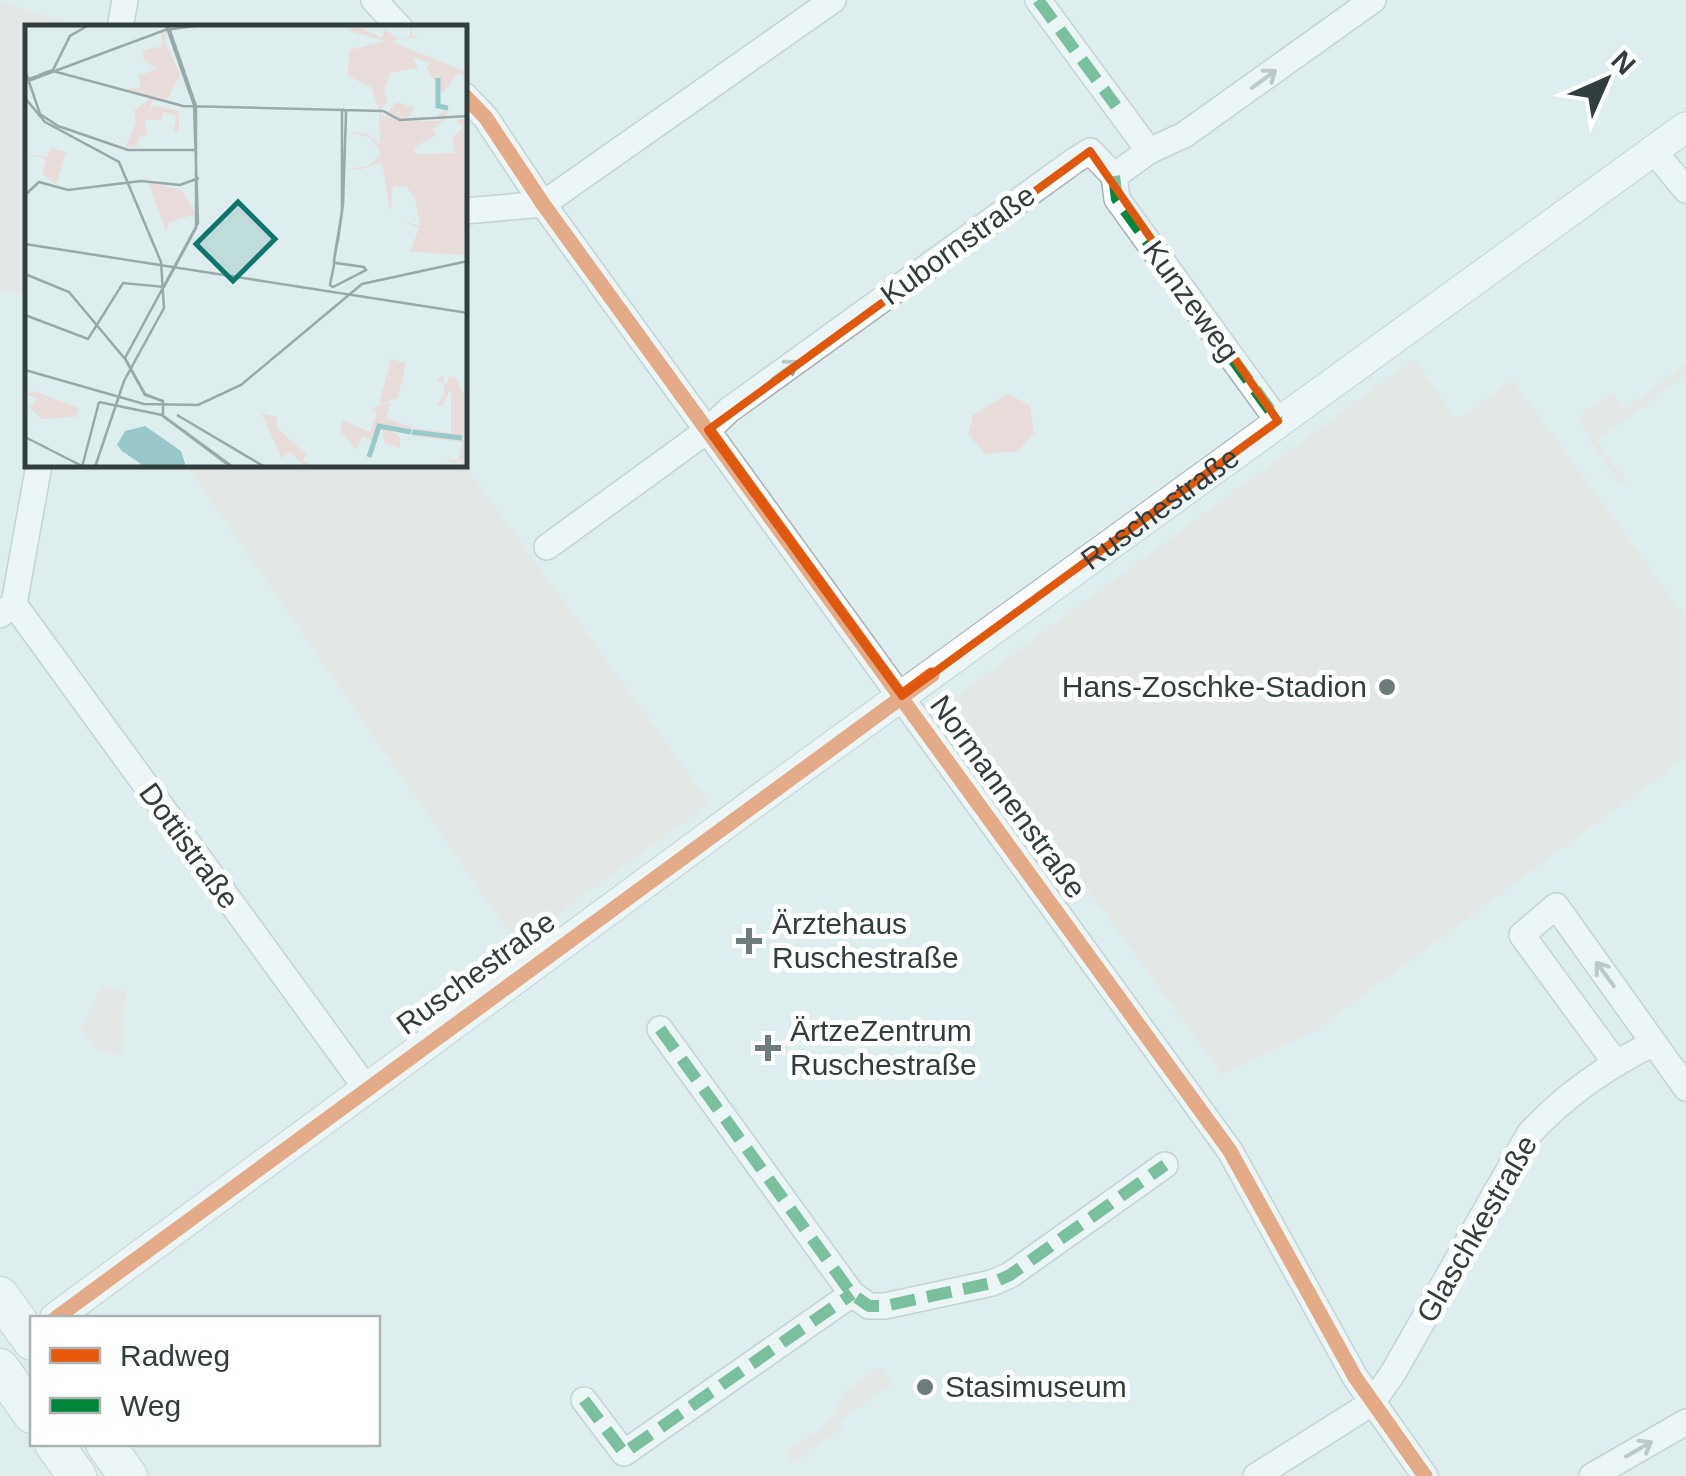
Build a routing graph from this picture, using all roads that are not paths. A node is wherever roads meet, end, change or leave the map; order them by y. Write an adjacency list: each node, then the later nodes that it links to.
1 (125, 0): 6 (street)
2 (374, 0): 7 (street)
3 (833, 0): 14 (street)
4 (1038, 0): 10 (street)
5 (1373, 0): 10 (street, one-way to 5)
6 (121, 25)
7 (397, 25)
8 (468, 99): 14 (street, Normannenstraße)
9 (1686, 128): 11 (street, Ruschestraße)
10 (1149, 151): 12 (street)
11 (1654, 151): 13 (street); 16 (street, Ruschestraße)
12 (1114, 176): 16 (street, Kunzeweg); 17 (street, Kubornstraße, one-way to 12)
13 (1686, 190)
14 (544, 204): 15 (street); 17 (street, Normannenstraße)
15 (468, 210)
16 (1278, 421): 21 (street, Ruschestraße)
17 (708, 430): 19 (street, Kubornstraße); 21 (street, Normannenstraße)
18 (38, 468): 20 (street)
19 (548, 547)
20 (7, 610): 25 (street, Dottistraße)
21 (902, 696): 25 (street, Ruschestraße); 34 (street, Normannenstraße)
22 (660, 1029): 28 (street)
23 (1654, 1043): 24 (street, Glaschkestraße); 24 (street, one-way to 24); 26 (street)
24 (1614, 1062): 34 (street, Glaschkestraße)
25 (366, 1088): 30 (street, Ruschestraße)
26 (1686, 1088)
27 (1165, 1165): 28 (street)
28 (852, 1294): 33 (street)
29 (0, 1296): 31 (main road)
30 (61, 1316)
31 (30, 1339)
32 (0, 1368): 35 (main road)
33 (584, 1400)
34 (1372, 1403): 41 (street); 42 (street, Normannenstraße)
35 (30, 1411)
36 (1686, 1422): 43 (street, one-way to 36)
37 (55, 1446): 39 (main road)
38 (106, 1446): 40 (main road)
39 (77, 1476)
40 (128, 1476)
41 (1256, 1476)
42 (1425, 1476)
43 (1592, 1476)

